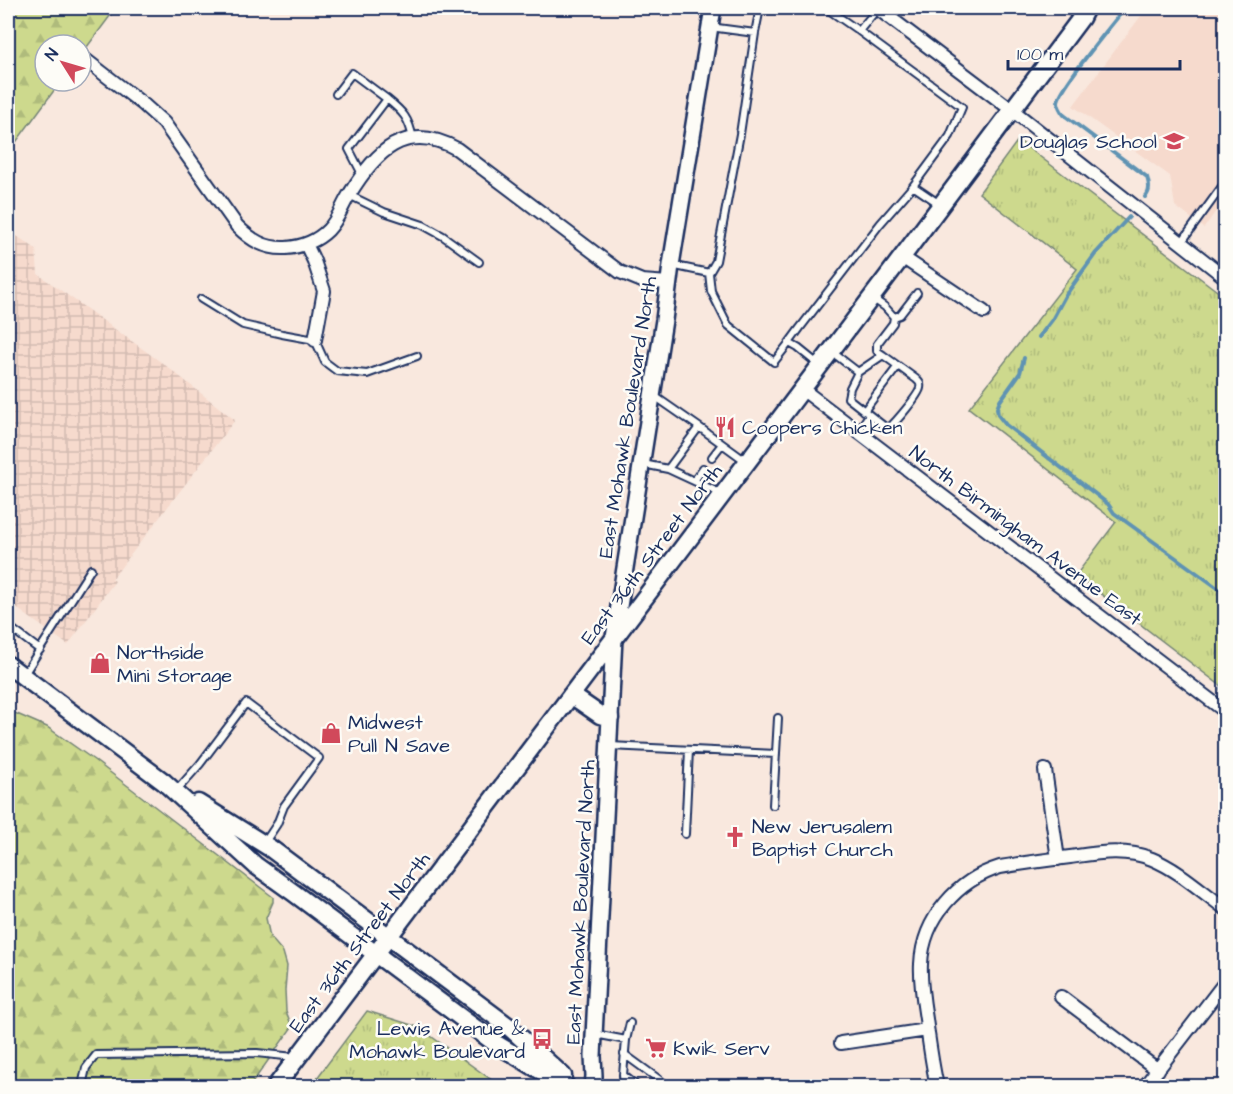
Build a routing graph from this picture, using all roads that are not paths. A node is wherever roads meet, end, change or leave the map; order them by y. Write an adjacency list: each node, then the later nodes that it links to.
1 (713, 8): 7 (street, East Mohawk Boulevard North)
2 (760, 8): 9 (lane)
3 (826, 8): 8 (lane)
4 (878, 8): 8 (lane); 13 (street)
5 (1065, 8): 6 (lane)
6 (1086, 11): 13 (main road, East 36th Street North)
7 (710, 27): 9 (lane); 24 (street, East Mohawk Boulevard North)
8 (859, 32): 17 (lane)
9 (755, 33): 26 (lane)
10 (93, 66): 21 (street)
11 (336, 94): 12 (lane)
12 (387, 99): 14 (lane); 15 (lane)
13 (1012, 110): 19 (main road, East 36th Street North); 20 (street)
14 (413, 139): 15 (street); 27 (street)
15 (362, 175): 18 (street)
16 (1226, 181): 20 (lane)
17 (913, 186): 19 (lane); 34 (lane)
18 (349, 195): 21 (street); 23 (lane)
19 (941, 205): 22 (main road, East 36th Street North)
20 (1181, 243): 25 (street)
21 (306, 244): 33 (street)
22 (902, 257): 29 (main road, East 36th Street North); 31 (street)
23 (479, 262)
24 (671, 265): 26 (lane); 27 (street, East Mohawk Boulevard North)
25 (1223, 271)
26 (708, 273): 34 (lane)
27 (668, 284): 42 (street, East Mohawk Boulevard North)
28 (917, 293): 32 (lane)
29 (872, 297): 32 (lane); 35 (main road, East 36th Street North)
30 (201, 299): 33 (lane)
31 (984, 312)
32 (894, 317): 36 (lane)
33 (315, 340): 37 (lane)
34 (789, 343): 38 (lane)
35 (831, 351): 38 (main road, East 36th Street North); 40 (lane)
36 (883, 355): 39 (lane); 40 (lane)
37 (417, 356)
38 (820, 366): 41 (main road, East 36th Street North)
39 (898, 366): 43 (lane); 43 (lane)
40 (858, 372): 43 (lane)
41 (802, 389): 45 (street, North Birmingham Avenue East); 48 (main road, East 36th Street North)
42 (652, 394): 44 (lane); 49 (street, East Mohawk Boulevard North)
43 (867, 413): 45 (lane)
44 (699, 427): 46 (lane); 51 (lane)
45 (858, 430): 61 (street, North Birmingham Avenue East)
46 (722, 444): 47 (lane); 48 (lane)
47 (712, 457)
48 (747, 462): 53 (main road, East 36th Street North)
49 (641, 464): 51 (lane); 56 (street, East Mohawk Boulevard North)
50 (703, 468): 52 (lane)
51 (668, 469): 52 (lane)
52 (694, 481): 53 (lane)
53 (723, 494): 56 (main road, East 36th Street North)
54 (91, 569): 57 (lane)
55 (8, 626): 57 (lane)
56 (614, 638): 60 (main road, East 36th Street North); 62 (street, East Mohawk Boulevard North)
57 (40, 650): 59 (lane)
58 (8, 665): 59 (main road)
59 (23, 677): 68 (main road)
60 (571, 695): 62 (main road); 74 (main road, East 36th Street North)
61 (1226, 712)
62 (610, 718): 64 (street, East Mohawk Boulevard North)
63 (778, 718): 66 (lane)
64 (609, 746): 65 (lane); 80 (street, East Mohawk Boulevard North)
65 (689, 750): 66 (lane); 70 (lane)
66 (776, 754): 69 (lane)
67 (1045, 770): 72 (street)
68 (170, 786): 71 (main road); 71 (lane); 75 (main road)
69 (773, 805)
70 (685, 834)
71 (264, 844): 74 (main road)
72 (1058, 858): 73 (street); 79 (street)
73 (1226, 909)
74 (388, 937): 75 (main road, East 36th Street North); 90 (main road)
75 (375, 954): 84 (main road, East 36th Street North); 89 (main road)
76 (1226, 981): 85 (street)
77 (1061, 997): 85 (street)
78 (630, 1023): 81 (lane)
79 (927, 1030): 82 (street); 95 (street)
80 (594, 1034): 81 (lane); 91 (street, East Mohawk Boulevard North)
81 (626, 1040): 83 (lane)
82 (841, 1043)
83 (624, 1054): 86 (lane); 94 (lane)
84 (298, 1057): 87 (lane); 88 (main road, East 36th Street North)
85 (1158, 1070): 96 (street)
86 (623, 1076): 92 (lane); 93 (lane)
87 (82, 1086)
88 (276, 1086)
89 (566, 1086)
90 (575, 1086)
91 (593, 1086)
92 (624, 1086)
93 (637, 1086)
94 (668, 1086)
95 (937, 1086)
96 (1145, 1086)

